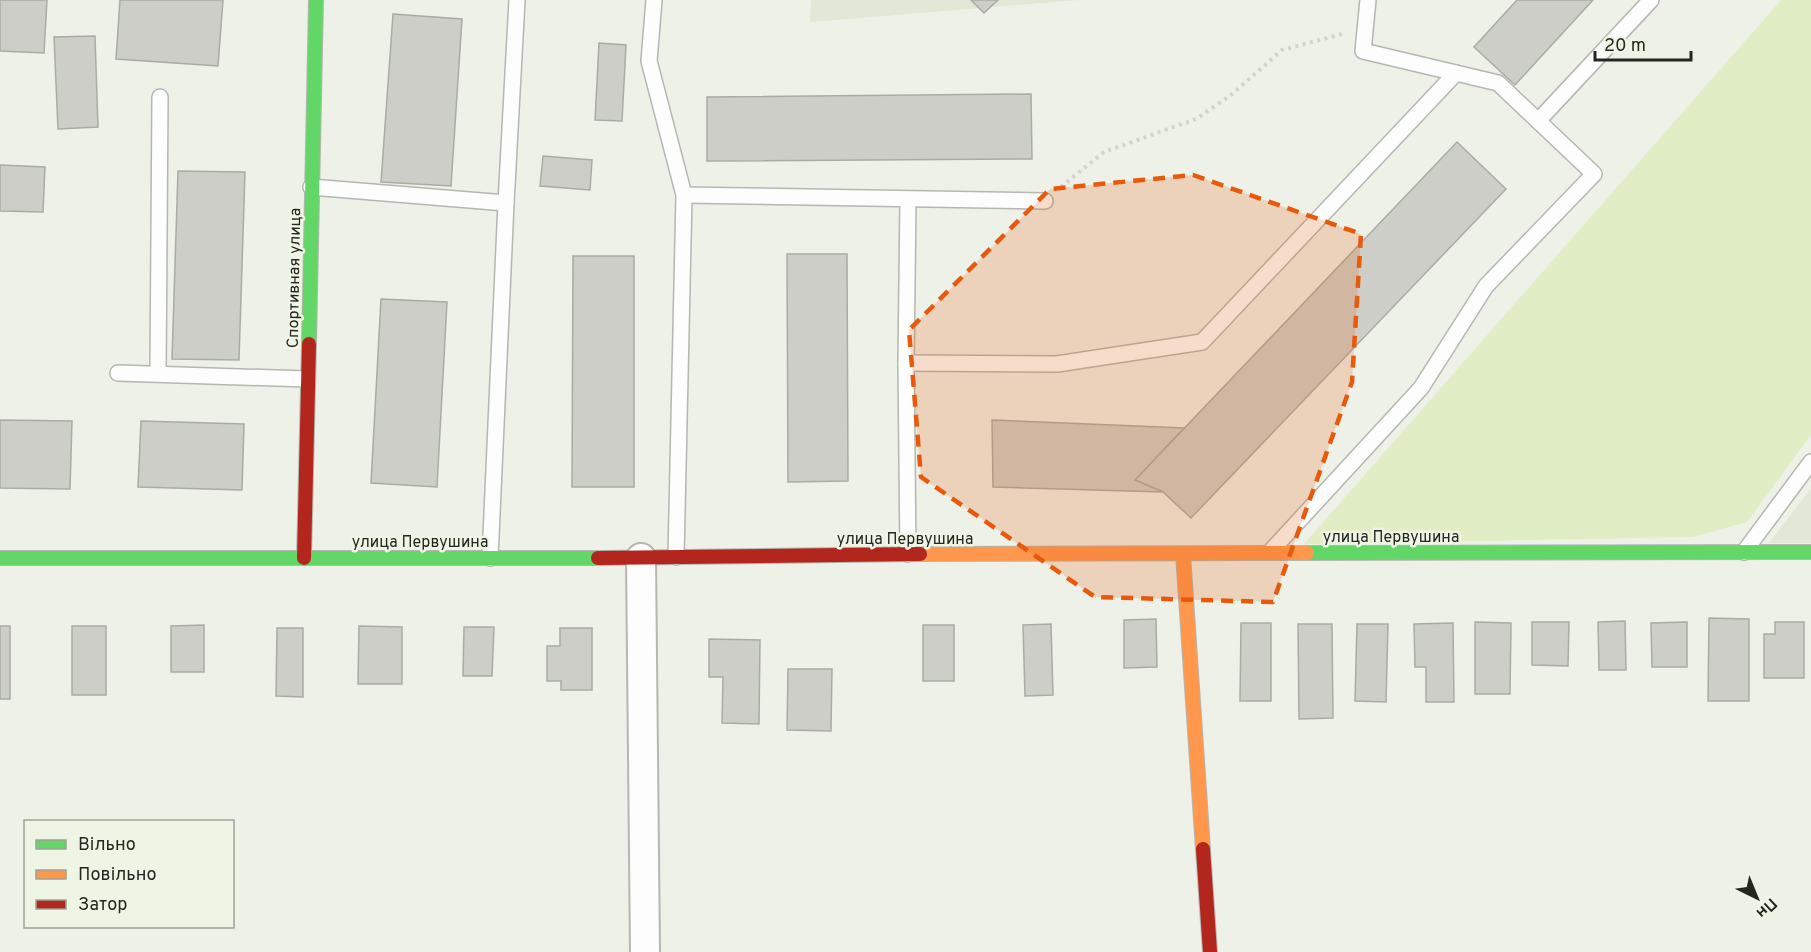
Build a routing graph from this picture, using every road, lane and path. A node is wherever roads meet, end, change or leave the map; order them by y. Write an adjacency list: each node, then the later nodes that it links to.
1 (316, 0): 10 (street, Спортивная улица)
2 (518, 0): 14 (lane)
3 (654, 0): 11 (lane)
4 (1368, 0): 6 (lane)
5 (1651, 0): 9 (lane)
6 (1365, 29): 7 (lane); 13 (path)
7 (1456, 74): 9 (lane); 15 (lane)
8 (160, 97): 17 (lane)
9 (1538, 121): 22 (lane)
10 (311, 188): 14 (lane); 18 (street, Спортивная улица)
11 (684, 195): 12 (lane); 25 (lane)
12 (908, 200): 13 (lane); 15 (lane)
13 (1045, 201)
14 (506, 203): 28 (lane)
15 (906, 363): 23 (lane)
16 (118, 373): 17 (lane)
17 (158, 373): 18 (lane)
18 (307, 379): 27 (street, Спортивная улица)
19 (1811, 462): 20 (lane)
20 (1744, 552): 21 (street, улица Первушина); 22 (street, улица Первушина)
21 (1811, 552)
22 (1270, 553): 24 (street, улица Первушина)
23 (908, 554): 24 (street, улица Первушина); 25 (street, улица Первушина)
24 (1184, 554): 31 (street)
25 (676, 557): 29 (street, улица Первушина)
26 (0, 558): 27 (street, улица Первушина)
27 (304, 558): 28 (street, улица Первушина)
28 (490, 558): 29 (street, улица Первушина)
29 (641, 558): 30 (street)
30 (645, 952)
31 (1210, 952)

